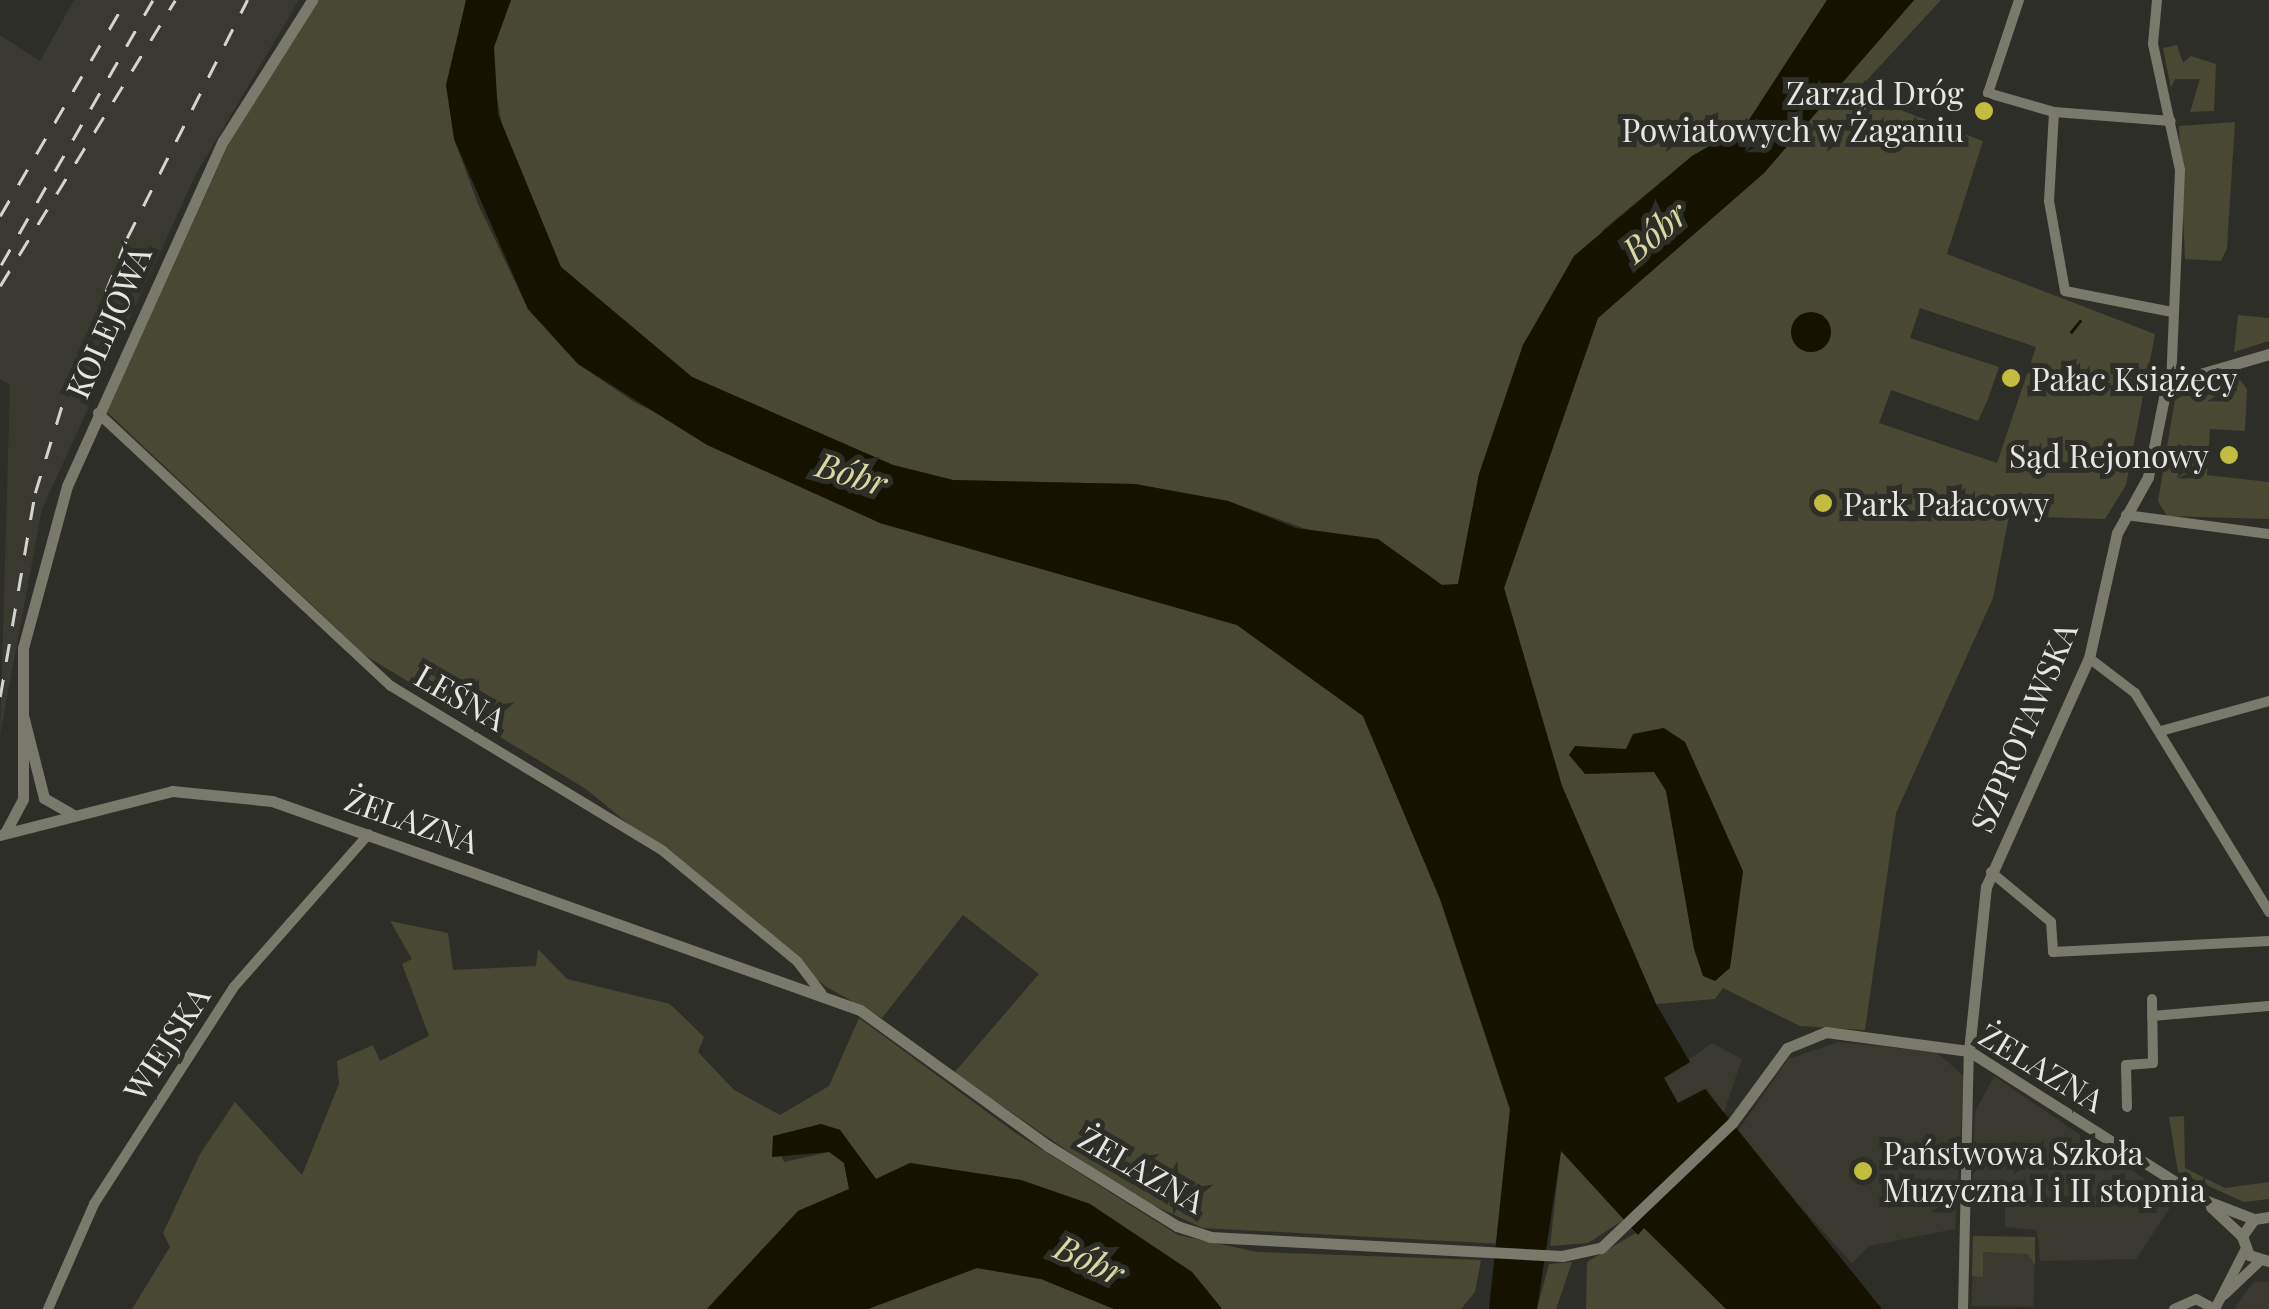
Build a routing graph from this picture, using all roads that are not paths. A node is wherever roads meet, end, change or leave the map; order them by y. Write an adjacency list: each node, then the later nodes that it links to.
1 (312, 0): 9 (street, KOLEJOWA)
2 (2019, 0): 4 (street)
3 (2157, 0): 5 (street)
4 (2054, 112): 5 (street); 6 (street)
5 (2171, 121): 6 (street)
6 (2172, 312): 8 (street)
7 (2269, 354): 8 (street)
8 (2170, 388): 10 (street, SZPROTAWSKA)
9 (98, 413): 13 (street, KOLEJOWA); 25 (street, LEŚNA)
10 (2126, 516): 11 (street); 12 (street, SZPROTAWSKA)
11 (2269, 534)
12 (2089, 658): 15 (street); 22 (street, SZPROTAWSKA)
13 (19, 692): 16 (street, KOLEJOWA); 17 (street, KOLEJOWA)
14 (2269, 701): 15 (street)
15 (2161, 731): 23 (street)
16 (23, 790): 19 (street, KOLEJOWA); 21 (street, KOLEJOWA)
17 (41, 791): 18 (street); 19 (street, KOLEJOWA)
18 (78, 815): 19 (street, ŻELAZNA); 20 (street, ŻELAZNA)
19 (39, 825): 21 (street, ŻELAZNA)
20 (369, 834): 25 (street, ŻELAZNA); 38 (street, WIEJSKA)
21 (1, 835)
22 (1991, 872): 24 (street, SZPROTAWSKA); 29 (street, SZPROTAWSKA)
23 (2269, 912)
24 (2269, 941)
25 (822, 994): 29 (street, ŻELAZNA)
26 (2152, 999): 28 (street)
27 (2269, 1006): 28 (street)
28 (2152, 1016): 30 (street)
29 (1970, 1051): 31 (street, ŻELAZNA); 39 (street, SZPROTAWSKA)
30 (2127, 1107)
31 (2204, 1200): 33 (street); 34 (street)
32 (2269, 1217): 33 (street)
33 (2254, 1219): 34 (street)
34 (2242, 1236): 35 (street)
35 (2245, 1250): 36 (street); 37 (street)
36 (2264, 1261): 37 (street)
37 (2224, 1296): 41 (street)
38 (48, 1309)
39 (1963, 1309)
40 (2174, 1309): 41 (street)
41 (2215, 1309)

